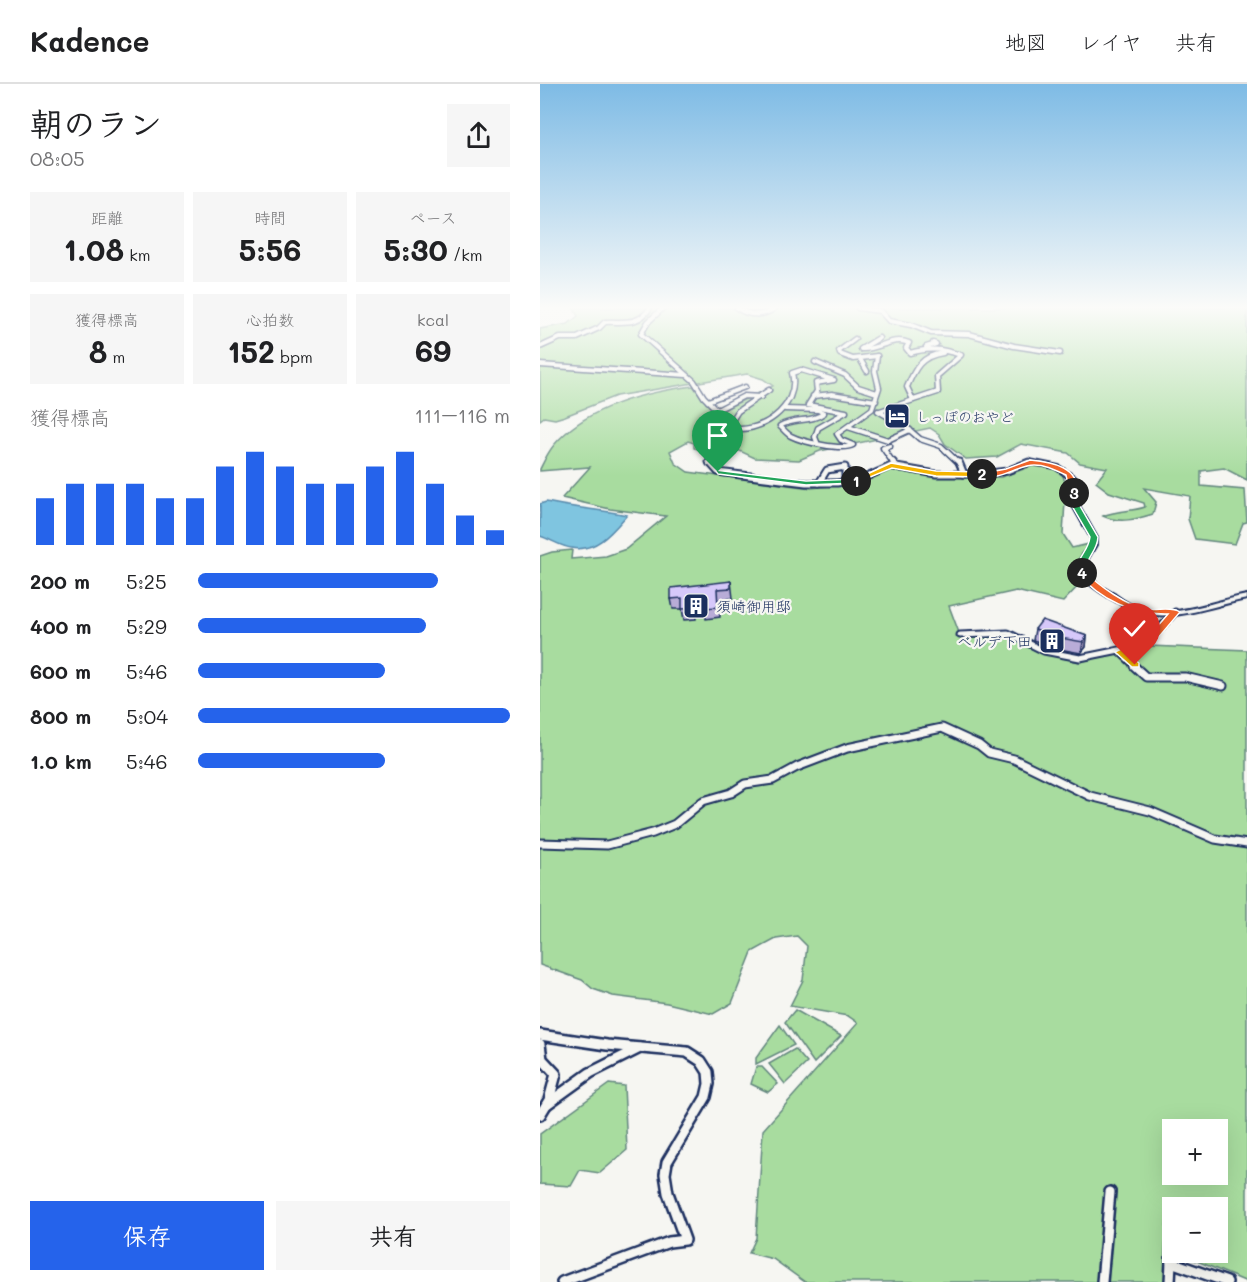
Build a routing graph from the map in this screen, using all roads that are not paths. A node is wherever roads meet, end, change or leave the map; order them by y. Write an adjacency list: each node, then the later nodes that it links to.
1 (675, 364): 9 (street)
2 (819, 364): 12 (street)
3 (863, 364): 8 (street)
4 (876, 364): 12 (street)
5 (919, 364): 15 (street)
6 (948, 364): 15 (street)
7 (540, 367): 9 (street)
8 (867, 371)
9 (687, 375): 16 (street)
10 (745, 387): 16 (street)
11 (769, 390): 14 (street)
12 (877, 393): 17 (street)
13 (813, 396): 17 (street); 18 (street); 24 (street)
14 (761, 397): 18 (street); 20 (street)
15 (913, 400): 21 (street)
16 (708, 401): 20 (street)
17 (876, 401): 19 (street)
18 (785, 409): 24 (street)
19 (872, 409): 21 (street); 22 (street)
20 (717, 411): 29 (street)
21 (880, 411): 23 (street)
22 (848, 427): 23 (street); 24 (street)
23 (910, 430): 28 (street)
24 (817, 442)
25 (890, 446): 27 (street)
26 (1030, 462): 28 (street); 32 (main road)
27 (896, 466): 28 (street); 30 (street)
28 (964, 474)
29 (819, 483): 30 (street); 30 (street)
30 (845, 483)
31 (1247, 597): 32 (main road)
32 (1175, 612): 34 (street)
33 (960, 635): 34 (street)
34 (1120, 652): 35 (street)
35 (1223, 686)
36 (540, 843): 37 (street)
37 (1247, 844)
38 (540, 1035): 40 (street)
39 (540, 1044): 41 (street)
40 (640, 1048): 41 (street); 46 (street)
41 (547, 1104): 42 (street)
42 (540, 1115)
43 (1110, 1192): 47 (street)
44 (1171, 1263): 48 (street)
45 (1174, 1263): 49 (street)
46 (562, 1282)
47 (1102, 1282)
48 (1170, 1282)
49 (1227, 1282)

